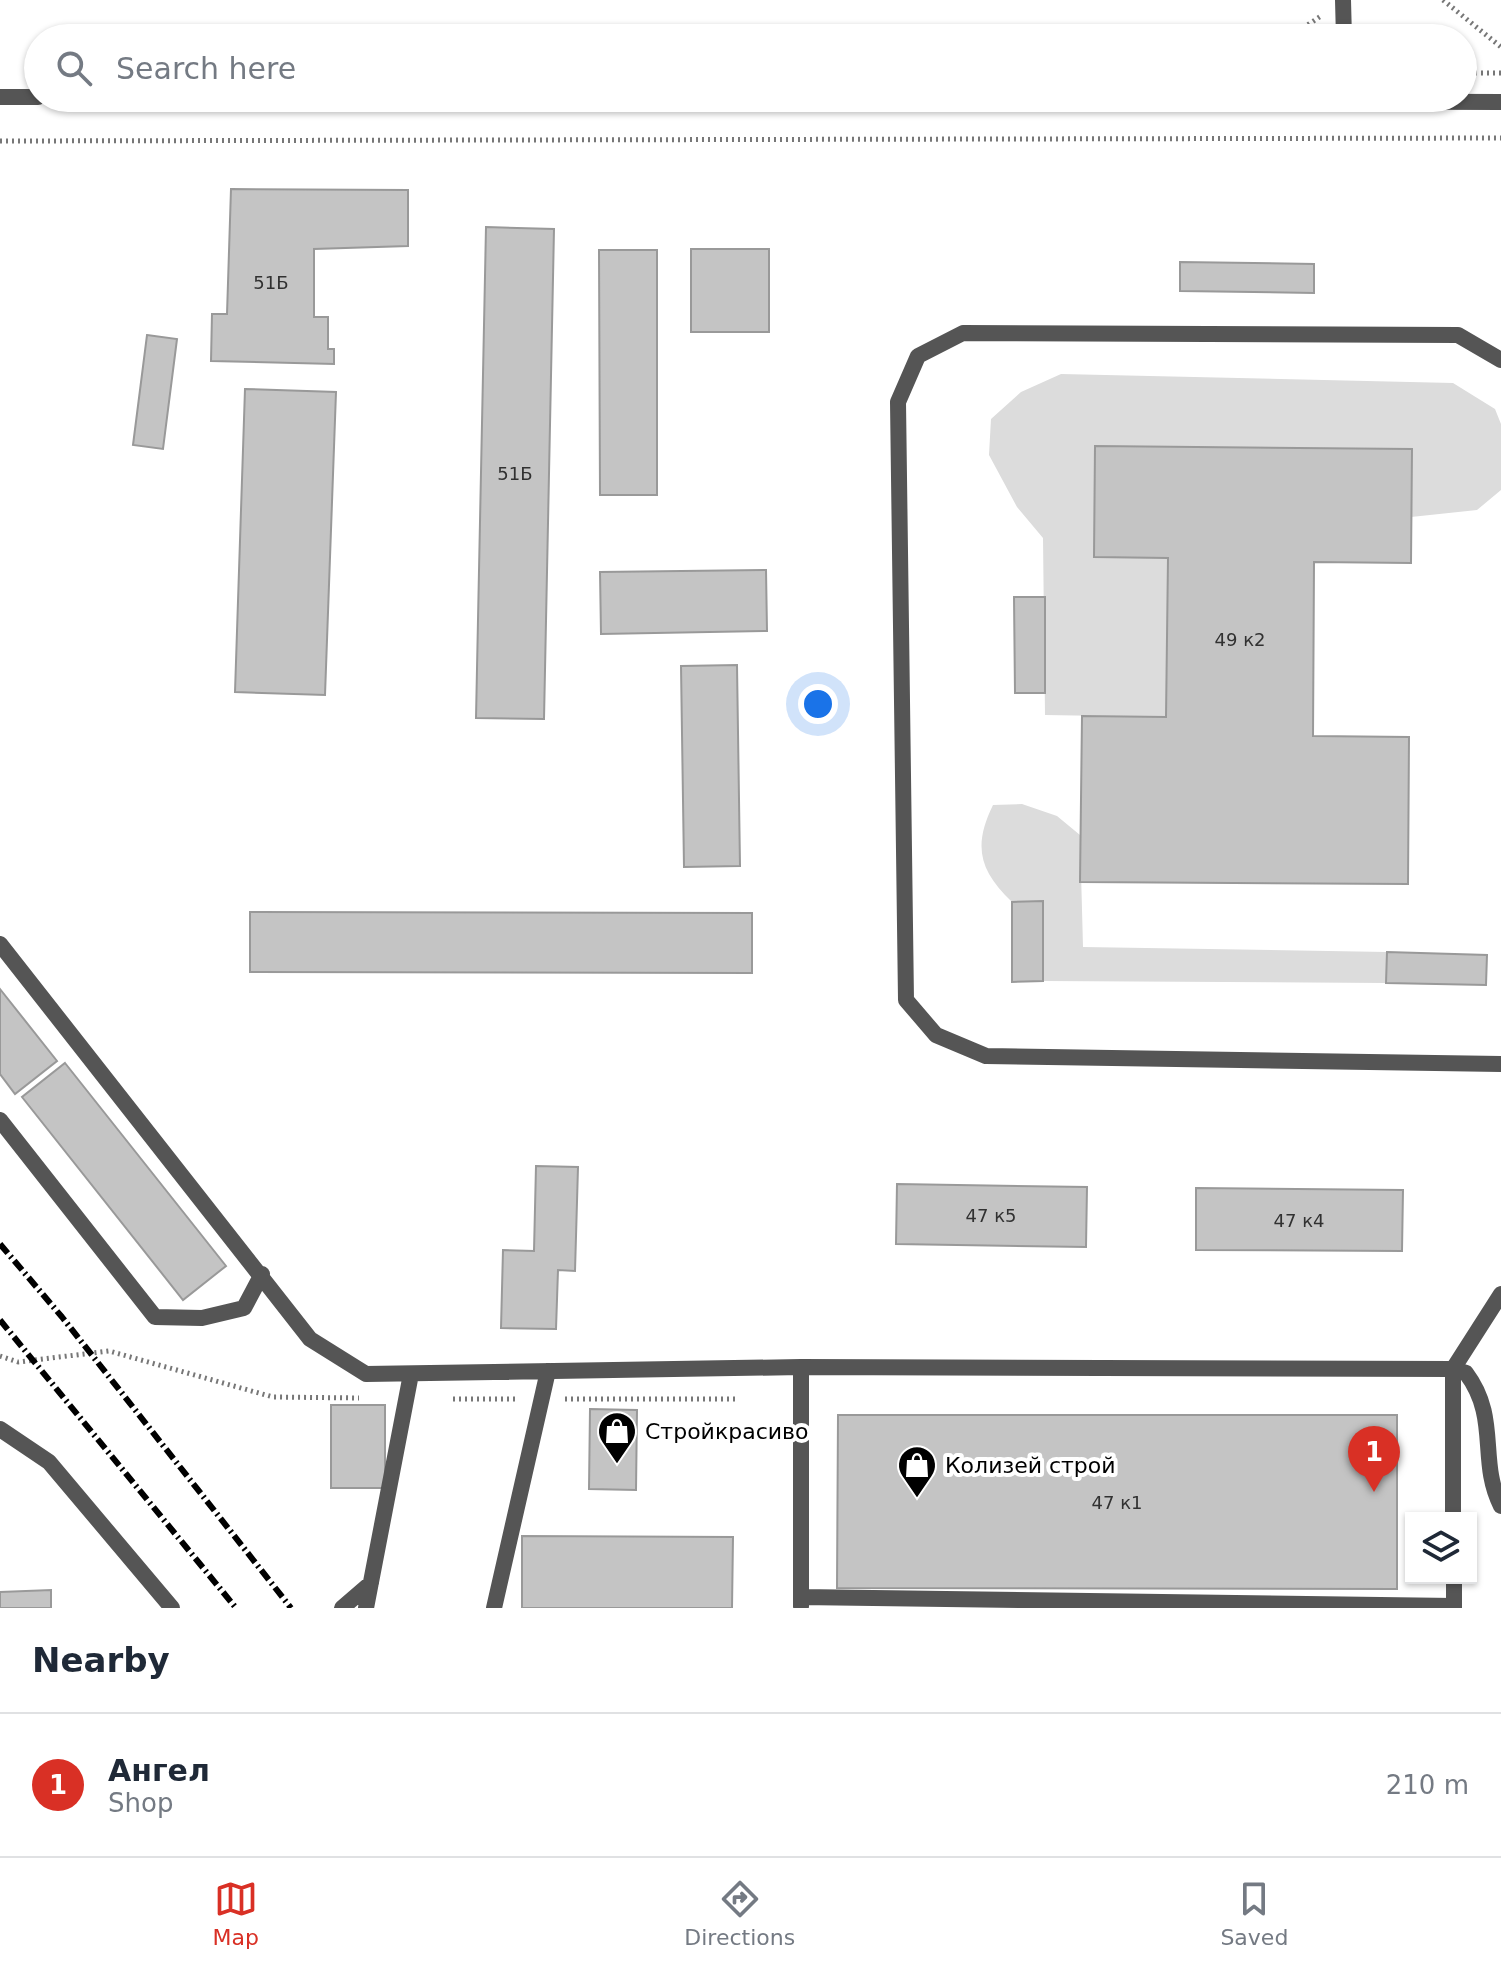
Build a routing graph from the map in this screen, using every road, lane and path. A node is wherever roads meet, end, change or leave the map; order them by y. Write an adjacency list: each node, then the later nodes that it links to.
1 (1443, 0): 5 (path)
2 (1343, 1): 3 (path); 4 (street)
3 (1309, 24)
4 (1344, 24)
5 (1473, 24)
6 (1477, 28): 7 (path)
7 (1501, 47)
8 (1477, 73): 9 (path)
9 (1501, 73)
10 (0, 97): 11 (street)
11 (24, 97)
12 (1477, 102): 13 (street)
13 (1501, 102)
14 (1501, 138): 15 (path)
15 (0, 141)
16 (1501, 360): 18 (street)
17 (0, 944): 20 (street)
18 (1501, 1064)
19 (0, 1120): 20 (street)
20 (262, 1274): 25 (street)
21 (1497, 1301): 23 (street)
22 (801, 1367): 23 (street); 24 (street); 31 (street)
23 (1453, 1369): 27 (street); 28 (street)
24 (548, 1371): 25 (street); 36 (street)
25 (411, 1374): 29 (street)
26 (0, 1429): 33 (street)
27 (1501, 1506)
28 (1453, 1512)
29 (371, 1583): 34 (street); 35 (street)
30 (1454, 1584): 32 (street)
31 (801, 1603): 32 (street)
32 (1454, 1607)
33 (172, 1608)
34 (342, 1608)
35 (366, 1608)
36 (494, 1608)

